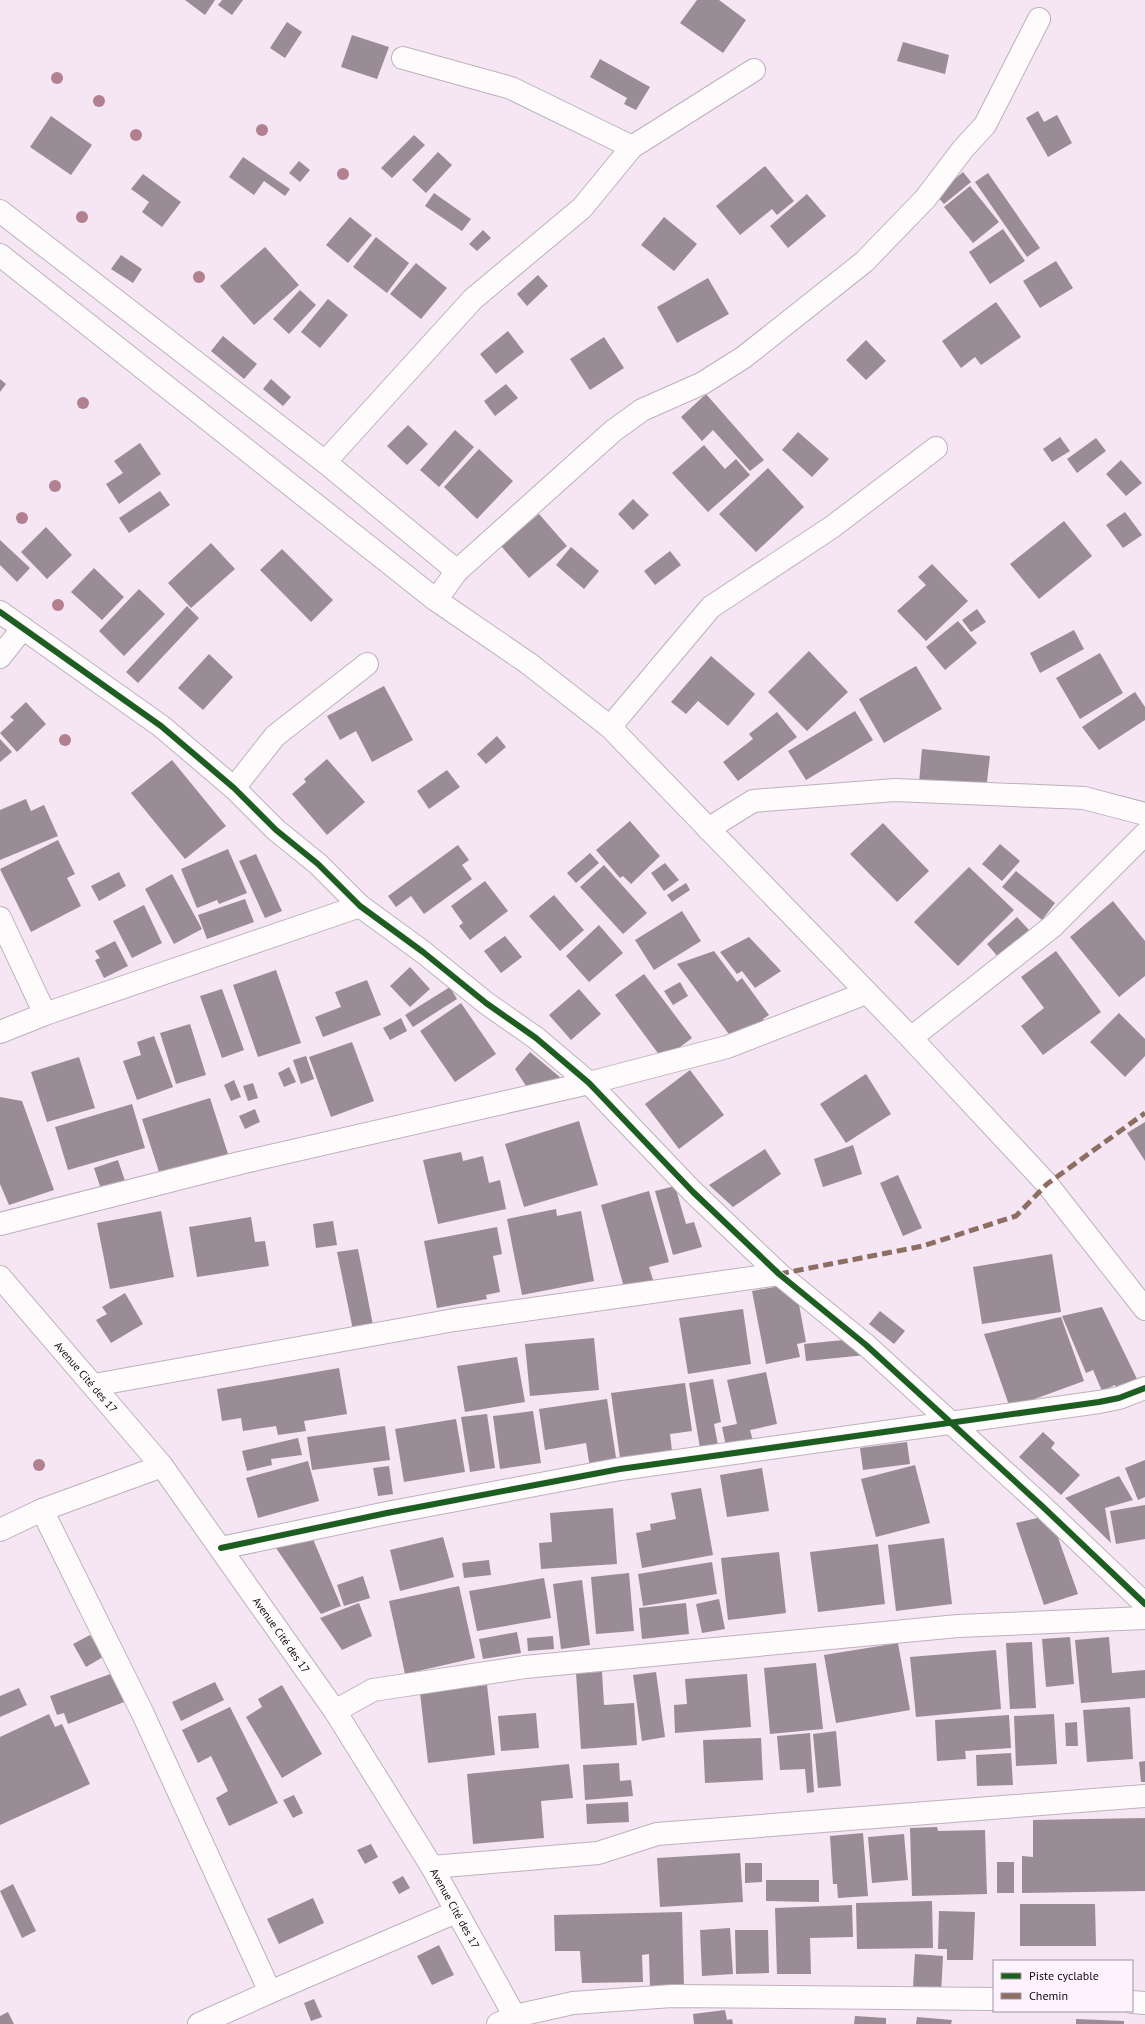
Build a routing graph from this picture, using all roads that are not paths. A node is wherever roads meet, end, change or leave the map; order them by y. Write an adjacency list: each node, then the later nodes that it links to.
1 (1039, 19): 9 (street)
2 (403, 58): 4 (street)
3 (754, 70): 4 (street)
4 (632, 147): 8 (street)
5 (0, 211): 8 (street)
6 (0, 255): 10 (street)
7 (936, 448): 15 (street)
8 (325, 462): 9 (street)
9 (457, 571): 10 (street)
10 (436, 600): 15 (street)
11 (0, 612): 12 (street)
12 (23, 628): 13 (street); 16 (street)
13 (0, 657)
14 (366, 664): 16 (street)
15 (610, 727): 18 (street)
16 (234, 788): 20 (street)
17 (1145, 814): 18 (street)
18 (708, 829): 22 (street)
19 (1145, 834): 25 (street)
20 (360, 906): 23 (street); 26 (street)
21 (0, 918): 23 (street)
22 (866, 993): 25 (street); 26 (street)
23 (45, 1014): 24 (street)
24 (0, 1032)
25 (911, 1038): 30 (street)
26 (589, 1082): 27 (street); 28 (street)
27 (0, 1224)
28 (779, 1274): 31 (street); 33 (street)
29 (0, 1277): 31 (street, Avenue Cité des 17)
30 (1145, 1309)
31 (94, 1385): 34 (street, Avenue Cité des 17)
32 (1145, 1388): 33 (street)
33 (949, 1422): 37 (street); 38 (street)
34 (162, 1466): 35 (street); 37 (street, Avenue Cité des 17)
35 (42, 1510): 36 (street); 44 (street)
36 (0, 1530)
37 (221, 1548): 40 (street, Avenue Cité des 17)
38 (1145, 1604)
39 (1145, 1618): 40 (street)
40 (335, 1711): 42 (street, Avenue Cité des 17)
41 (1145, 1796): 42 (street)
42 (432, 1867): 43 (street, Avenue Cité des 17)
43 (456, 1912): 44 (street); 48 (street, Avenue Cité des 17)
44 (270, 1992): 49 (street)
45 (993, 1999): 48 (street)
46 (1133, 2002): 47 (street)
47 (1145, 2003)
48 (511, 2021)
49 (199, 2024)

